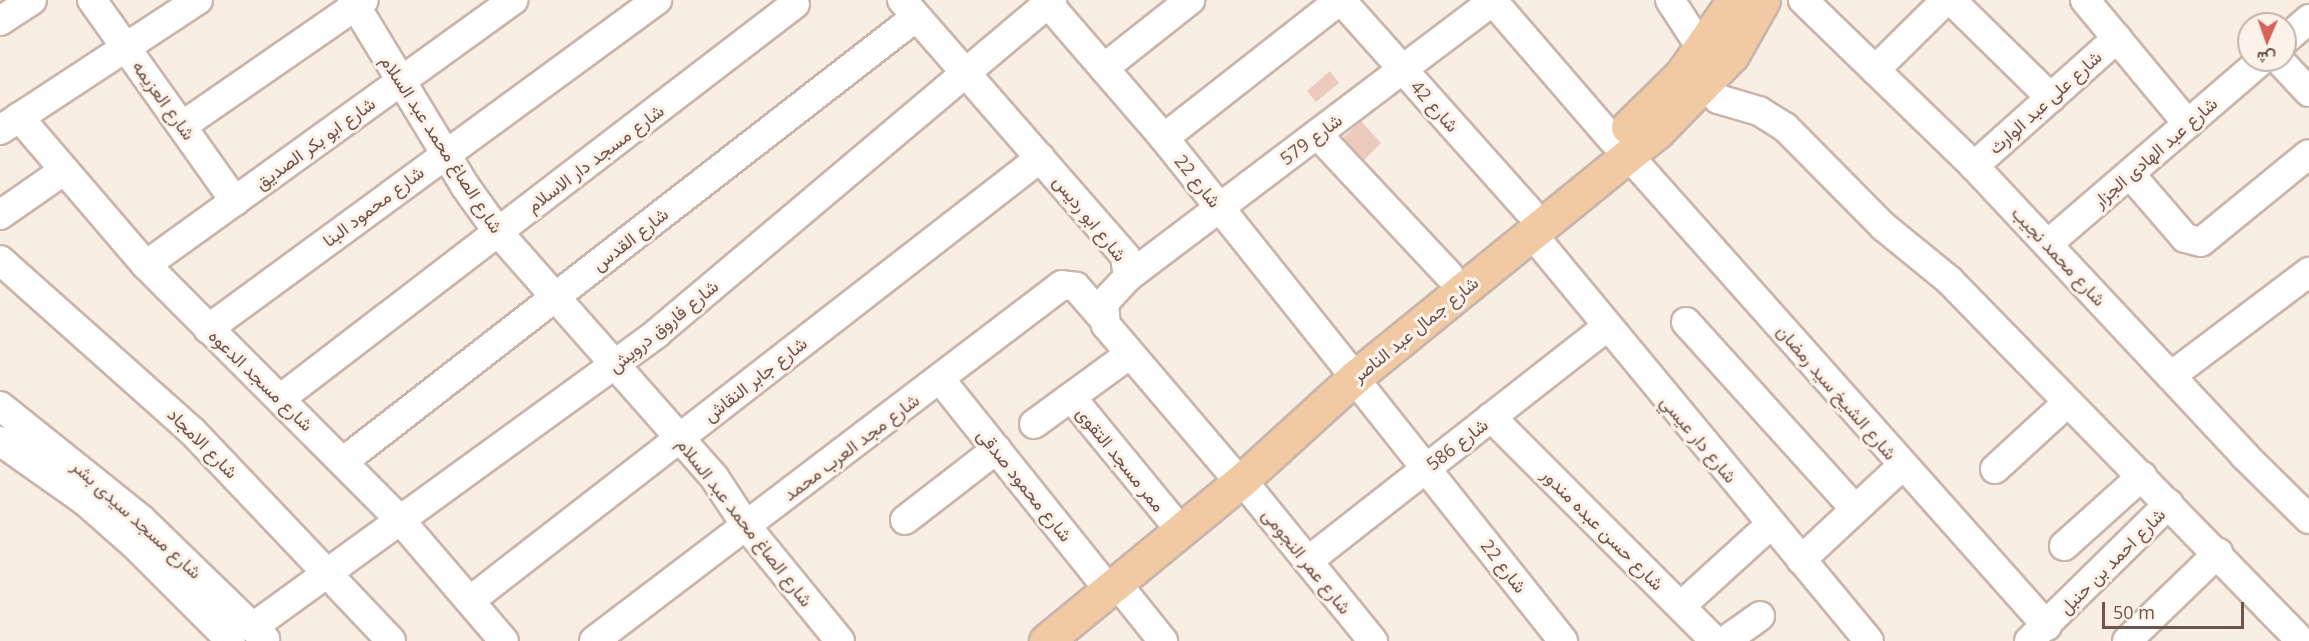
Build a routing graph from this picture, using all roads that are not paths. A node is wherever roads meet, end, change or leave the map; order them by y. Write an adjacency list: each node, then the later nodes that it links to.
1 (32, 0): 21 (street)
2 (92, 0): 24 (street, شارع العزيمه)
3 (198, 0): 24 (street)
4 (513, 0): 32 (street, شارع ابو بكر الصديق)
5 (657, 0): 42 (street, شارع محمود البنا)
6 (1190, 0): 26 (street)
7 (1341, 0): 27 (street, شارع 42); 40 (street)
8 (1493, 0): 27 (street, شارع 579); 41 (street, شارع الشيخ سيد رمضان)
9 (1670, 0): 25 (street)
10 (1734, 0): 25 (main road, شارع جمال عبد الناصر)
11 (1763, 0): 33 (main road, شارع جمال عبد الناصر)
12 (1803, 0): 28 (street, شارع محمد نجيب)
13 (1946, 0): 28 (street)
14 (1951, 0): 35 (street)
15 (2085, 0): 23 (street)
16 (1048, 1): 26 (street, شارع 22); 31 (street, شارع فاروق درويش)
17 (357, 2): 32 (street, شارع الصاغ محمد عبد السلام); 38 (street)
18 (795, 4): 52 (street, شارع مسجد دار الاسلام)
19 (909, 8): 31 (street, شارع ابو رديس); 59 (street, شارع القدس)
20 (2309, 19): 22 (street)
21 (0, 21)
22 (2297, 30)
23 (2117, 38): 35 (street, شارع على عبد الوارث); 37 (street)
24 (126, 47): 36 (street); 38 (street, شارع العزيمه)
25 (1702, 49): 41 (main road, شارع جمال عبد الناصر)
26 (1104, 68): 40 (street, شارع 22)
27 (1402, 70): 39 (street, شارع 579); 51 (street, شارع 42)
28 (1875, 70): 45 (street, شارع محمد نجيب)
29 (2248, 72): 37 (street, شارع عبد الهادى الجزار)
30 (2290, 72): 34 (street)
31 (966, 73): 44 (street, شارع ابو رديس); 65 (street, شارع فاروق درويش)
32 (401, 81): 42 (street, شارع الصاغ محمد عبد السلام); 48 (street, شارع ابو بكر الصديق)
33 (1706, 84): 41 (main road, شارع جمال عبد الناصر); 71 (street)
34 (2309, 92)
35 (2051, 98): 45 (street, شارع على عبد الوارث)
36 (10, 124): 46 (street, شارع مسجد الدعوه)
37 (2188, 124): 47 (street, شارع عبد الهادى الجزار)
38 (182, 126): 48 (street, شارع العزيمه)
39 (1317, 134): 49 (street, شارع 579); 57 (street)
40 (1164, 138): 49 (street, شارع 22)
41 (1621, 148): 51 (main road, شارع جمال عبد الناصر); 79 (street, شارع الشيخ سيد رمضان)
42 (444, 153): 52 (street, شارع الصاغ محمد عبد السلام); 63 (street, شارع محمود البنا)
43 (2309, 154): 47 (street)
44 (1040, 158): 58 (street, شارع ابو رديس); 75 (street, شارع جابر النقاش)
45 (1974, 166): 53 (street, شارع محمد نجيب)
46 (63, 171): 50 (street); 55 (street, شارع مسجد الدعوه)
47 (2130, 174): 53 (street, شارع عبد الهادى الجزار)
48 (235, 201): 55 (street, شارع ابو بكر الصديق)
49 (1220, 208): 58 (street, شارع 579); 66 (street, شارع 22)
50 (0, 215)
51 (1530, 223): 57 (main road, شارع جمال عبد الناصر); 62 (street, شارع دار عيسي); 66 (main road, شارع جمال عبد الناصر)
52 (498, 232): 59 (street, شارع الصاغ محمد عبد السلام); 70 (street, شارع مسجد دار الاسلام)
53 (2049, 243): 67 (street, شارع محمد نجيب)
54 (0, 260): 96 (street, شارع الامجاد)
55 (146, 265): 63 (street, شارع مسجد الدعوه)
56 (2309, 273): 67 (street)
57 (1449, 275): 66 (main road, شارع جمال عبد الناصر)
58 (1128, 277): 60 (street, شارع ابو رديس)
59 (553, 299): 65 (street, شارع الصاغ محمد عبد السلام); 78 (street, شارع القدس)
60 (1103, 318): 64 (street); 68 (street, شارع مجد العرب محمد)
61 (1686, 322): 85 (street)
62 (1606, 327): 73 (street, شارع 586); 90 (street, شارع دار عيسي)
63 (208, 329): 70 (street, شارع مسجد الدعوه)
64 (1130, 354): 69 (street); 82 (street)
65 (614, 366): 75 (street, شارع الصاغ محمد عبد السلام); 89 (street, شارع فاروق درويش)
66 (1350, 372): 80 (street, شارع 22); 82 (main road, شارع جمال عبد الناصر)
67 (2171, 376): 86 (street, شارع محمد نجيب)
68 (940, 379): 77 (street, شارع محمود صدقى); 91 (street, شارع مجد العرب محمد)
69 (1071, 398): 74 (street); 88 (street, ممر مسجد التقوى)
70 (280, 399): 78 (street, شارع مسجد الدعوه)
71 (2067, 403): 81 (street); 83 (street)
72 (0, 406): 102 (street, شارع مسجد سيدى بشر)
73 (1491, 417): 80 (street, شارع 586); 99 (street, شارع حسن عبده مندور)
74 (1034, 424)
75 (679, 438): 91 (street, شارع الصاغ محمد عبد السلام); 98 (street, شارع جابر النقاش)
76 (0, 441): 102 (street, شارع مسجد سيدى بشر)
77 (997, 449): 87 (street); 97 (street, شارع محمود صدقى)
78 (344, 461): 89 (street, شارع مسجد الدعوه)
79 (1902, 466): 85 (street); 101 (street, شارع الشيخ سيد رمضان)
80 (1427, 468): 95 (street, شارع 586); 111 (street, شارع 22)
81 (1995, 470)
82 (1237, 476): 88 (main road, شارع جمال عبد الناصر); 95 (street, شارع عمر النجومى); 97 (main road, شارع جمال عبد الناصر)
83 (2142, 476): 84 (street); 92 (street)
84 (2169, 504): 93 (street); 101 (street, شارع احمد بن حنبل)
85 (1855, 509): 94 (street)
86 (2309, 519)
87 (906, 520)
88 (1172, 520): 97 (main road, شارع جمال عبد الناصر)
89 (401, 521): 96 (street, شارع فاروق درويش); 98 (street, شارع مسجد الدعوه)
90 (1771, 524): 94 (street, شارع دار عيسي); 99 (street)
91 (747, 527): 105 (street, شارع مجد العرب محمد); 106 (street, شارع الصاغ محمد عبد السلام)
92 (2064, 546)
93 (2218, 553): 115 (street); 116 (street)
94 (1801, 560): 114 (street, شارع دار عيسي)
95 (1308, 561): 110 (street, شارع عمر النجومى)
96 (328, 573): 102 (street, شارع فاروق درويش); 103 (street, شارع الامجاد)
97 (1109, 584): 107 (main road, شارع جمال عبد الناصر); 108 (main road, شارع جمال عبد الناصر); 109 (street, شارع محمود صدقى)
98 (471, 600): 104 (street, شارع مسجد الدعوه)
99 (1681, 606): 112 (street, شارع حسن عبده مندور)
100 (1760, 616): 113 (street)
101 (2038, 633)
102 (254, 637)
103 (390, 641)
104 (504, 641)
105 (594, 641)
106 (840, 641)
107 (1020, 641)
108 (1046, 641)
109 (1163, 641)
110 (1373, 641)
111 (1563, 641)
112 (1715, 641)
113 (1725, 641)
114 (1869, 641)
115 (2127, 641)
116 (2301, 641)

